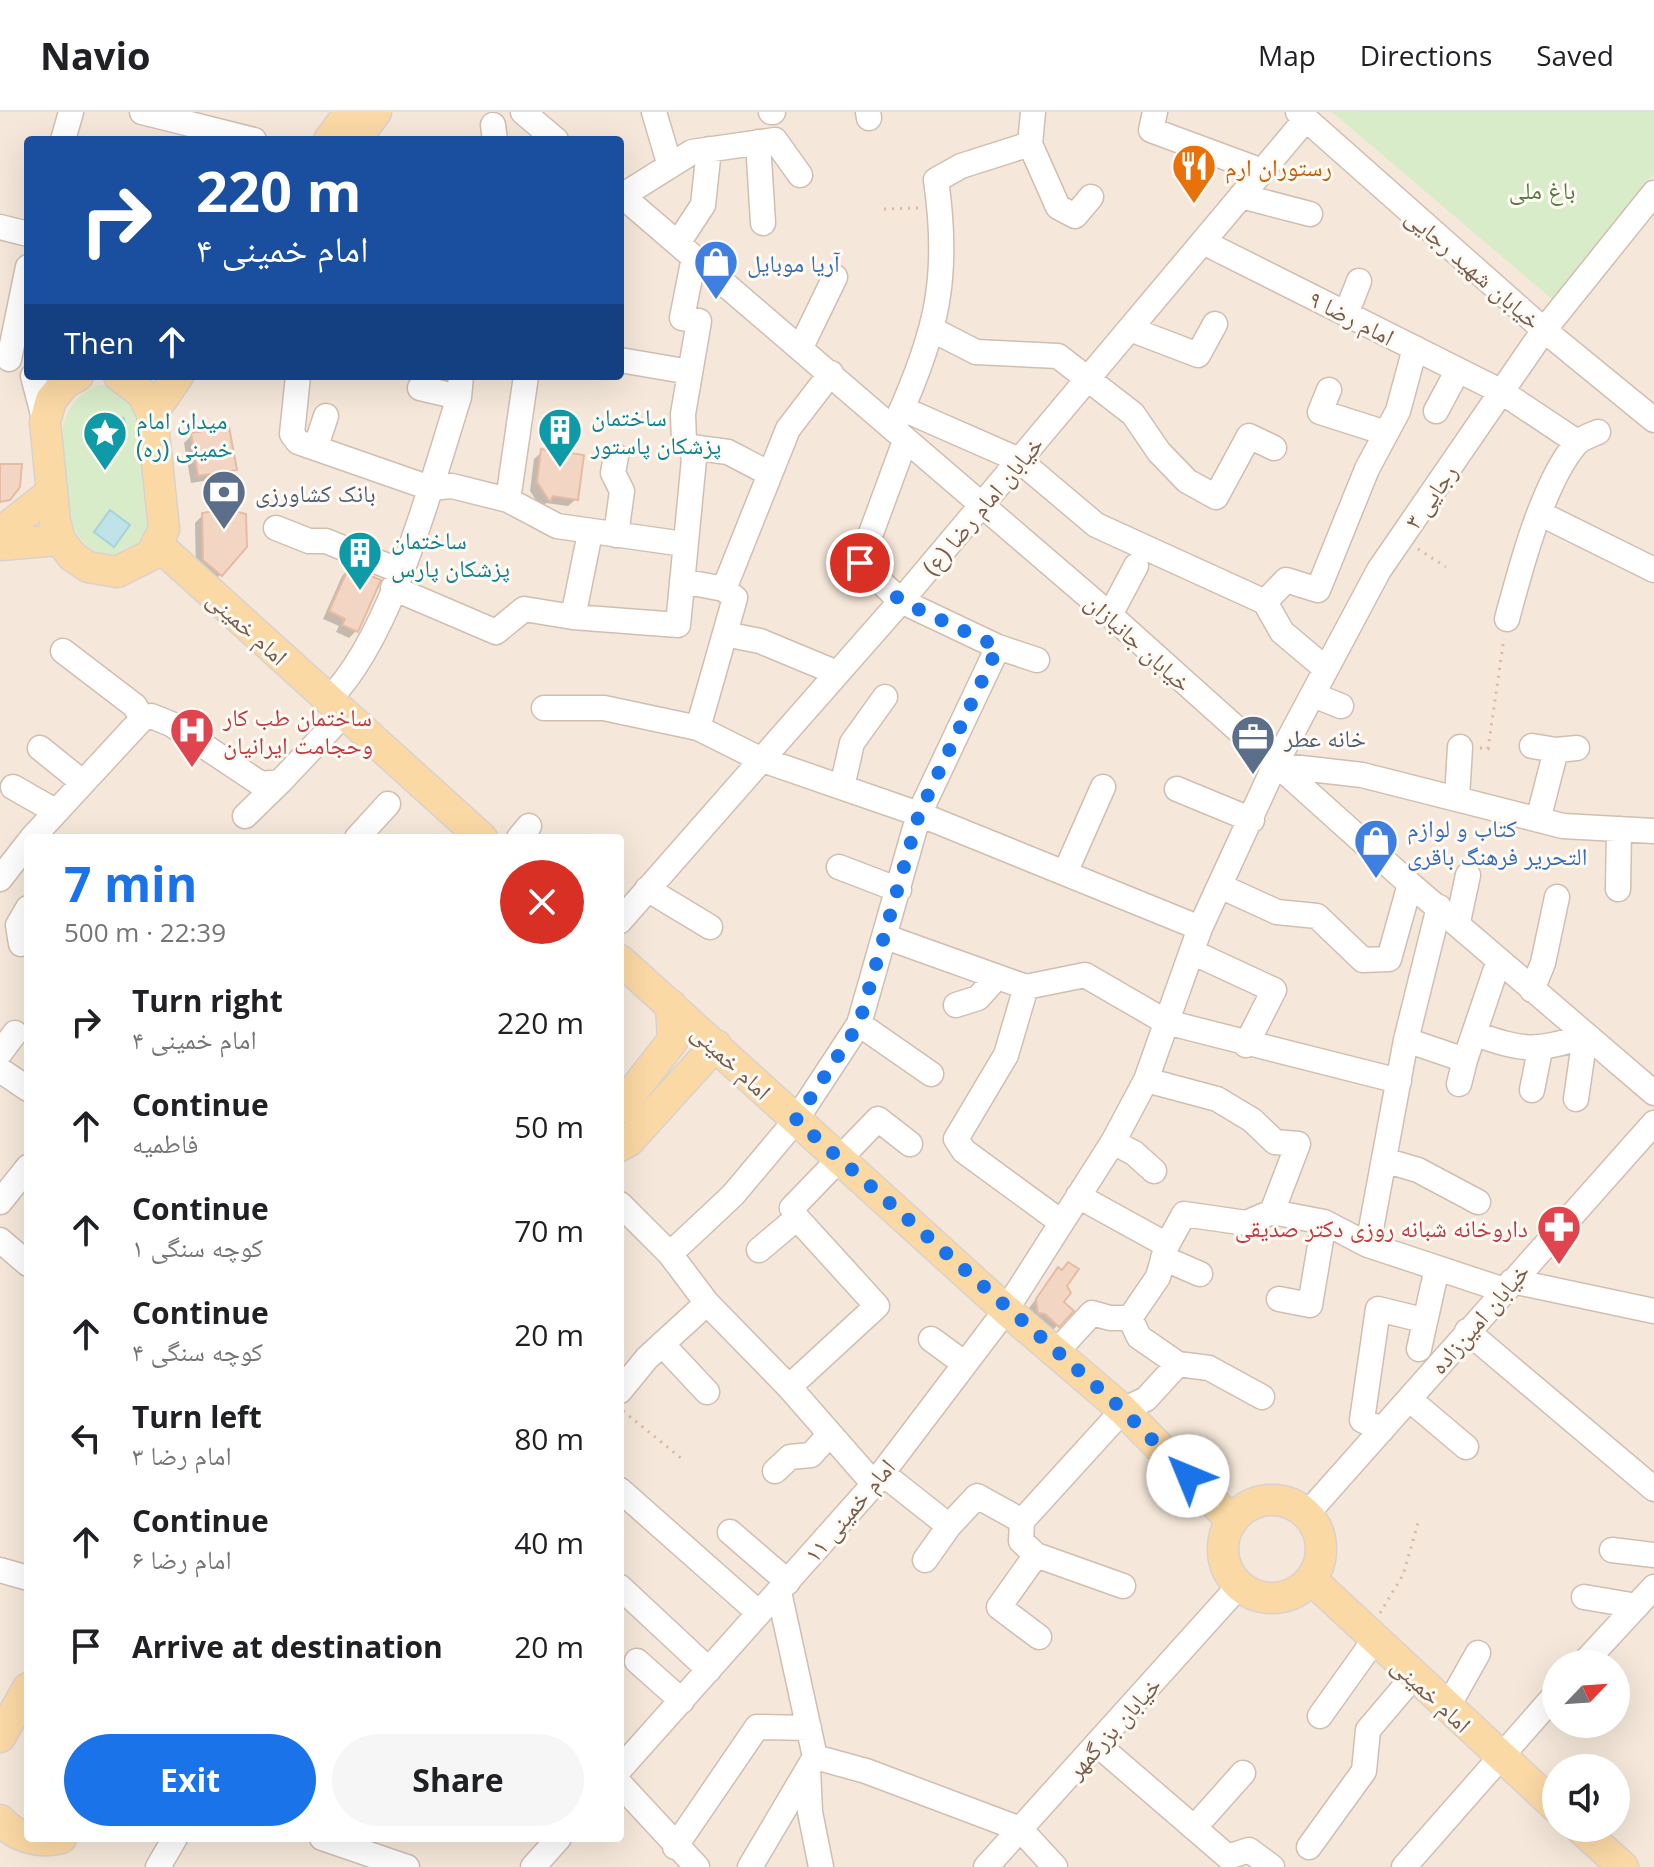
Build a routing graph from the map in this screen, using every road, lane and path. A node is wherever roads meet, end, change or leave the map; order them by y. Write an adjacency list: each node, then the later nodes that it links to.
1 (71, 112): 10 (street)
2 (142, 112): 11 (street)
3 (350, 112): 12 (main road)
4 (376, 112): 13 (main road)
5 (523, 112): 14 (street)
6 (654, 112): 18 (street)
7 (1033, 112): 16 (street)
8 (1155, 112): 19 (street)
9 (1302, 116): 19 (street, خیابان امام رضا (ع)); 41 (street, خیابان شهید رجایی)
10 (64, 136)
11 (238, 136)
12 (332, 136)
13 (358, 136)
14 (551, 136)
15 (758, 142): 17 (street); 20 (street); 29 (street)
16 (1030, 144): 24 (street); 26 (street)
17 (709, 149): 18 (street); 33 (street)
18 (670, 166): 21 (street)
19 (1262, 171): 23 (street, خیابان امام رضا (ع))
20 (800, 175)
21 (624, 193)
22 (1654, 193): 41 (street, رجایی ۳)
23 (1241, 196): 28 (street); 32 (street, خیابان امام رضا (ع))
24 (1091, 197)
25 (624, 198): 33 (street, خیابان جانبازان)
26 (940, 208): 27 (path); 39 (street)
27 (884, 209)
28 (1310, 214)
29 (763, 223)
30 (0, 227): 31 (street)
31 (24, 233)
32 (1203, 242): 37 (street, امام رضا ۹); 40 (street, خیابان امام رضا (ع))
33 (686, 250): 42 (street, خیابان جانبازان); 47 (street)
34 (835, 277): 42 (street)
35 (1359, 281): 37 (street)
36 (24, 303): 45 (street)
37 (1346, 314): 43 (street, امام رضا ۹)
38 (1215, 324): 40 (street)
39 (931, 329): 49 (street); 64 (street)
40 (1130, 329): 49 (street, خیابان امام رضا (ع))
41 (1544, 330): 58 (street, رجایی ۳); 62 (street, خیابان شهید رجایی)
42 (801, 347): 48 (street, خیابان جانبازان)
43 (1415, 348): 46 (street, امام رضا ۹); 65 (street)
44 (624, 361): 47 (street)
45 (17, 366): 63 (street)
46 (1458, 370): 58 (street, امام رضا ۹); 59 (street)
47 (690, 372): 67 (street)
48 (831, 373): 64 (street, خیابان جانبازان); 71 (street)
49 (1088, 379): 68 (street); 70 (street, خیابان امام رضا (ع))
50 (71, 380): 63 (main road)
51 (129, 380): 60 (main road)
52 (175, 380): 60 (main road)
53 (298, 380): 66 (street)
54 (525, 380): 74 (street)
55 (460, 386): 56 (street); 72 (street)
56 (420, 388)
57 (1329, 390): 65 (street)
58 (1502, 392): 76 (street, امام رضا ۹); 81 (street, رجایی ۳)
59 (1436, 411)
60 (152, 414): 83 (main road)
61 (326, 416): 66 (street)
62 (1654, 420)
63 (45, 422): 73 (main road)
64 (900, 427): 70 (street); 75 (street, خیابان جانبازان); 92 (street)
65 (1386, 433): 93 (street)
66 (316, 446): 72 (street)
67 (691, 447): 71 (street); 84 (street)
68 (1274, 448)
69 (616, 456): 80 (street)
70 (1019, 460): 75 (street, خیابان امام رضا (ع)); 93 (street)
71 (768, 473): 91 (street)
72 (430, 488): 74 (street); 89 (street)
73 (52, 492): 78 (main road); 82 (main road)
74 (508, 500): 79 (street)
75 (980, 506): 92 (street, خیابان امام رضا (ع)); 94 (street, خیابان جانبازان)
76 (1541, 514): 88 (street); 96 (street)
77 (276, 528): 89 (street)
78 (0, 533)
79 (590, 533): 80 (street); 95 (street)
80 (616, 535): 84 (street)
81 (1401, 538): 87 (path); 101 (street, رجایی ۳)
82 (60, 540): 83 (main road); 85 (main road)
83 (157, 544): 106 (main road, امام خمینی)
84 (684, 544): 90 (street)
85 (0, 545)
86 (1136, 566): 94 (street)
87 (1446, 567)
88 (1654, 570)
89 (396, 579): 95 (street); 106 (street)
90 (682, 581): 91 (street); 95 (street)
91 (724, 589): 97 (street)
92 (901, 601): 98 (street); 102 (street, خیابان امام رضا (ع))
93 (1265, 602): 101 (street)
94 (1110, 615): 114 (street, خیابان جانبازان)
95 (573, 617)
96 (1507, 619): 111 (path)
97 (725, 634): 102 (street); 109 (street)
98 (998, 647): 100 (street); 124 (street)
99 (63, 651): 108 (street)
100 (1037, 660)
101 (1326, 669): 103 (street, رجایی ۳)
102 (837, 673): 113 (street, خیابان امام رضا (ع))
103 (1313, 695): 105 (street); 114 (street, رجایی ۳)
104 (885, 697): 118 (street)
105 (1341, 706)
106 (335, 708): 116 (street); 121 (main road, امام خمینی)
107 (544, 708): 109 (street)
108 (142, 719): 115 (street); 116 (street)
109 (698, 728): 113 (street)
110 (1532, 746): 127 (street)
111 (1460, 747): 122 (street)
112 (40, 748): 115 (street)
113 (760, 759): 118 (street); 140 (street, خیابان امام رضا (ع))
114 (1275, 765): 122 (street); 126 (street, رجایی ۳); 138 (street, خیابان جانبازان)
115 (82, 782): 123 (street)
116 (280, 782): 125 (street)
117 (13, 787): 123 (street)
118 (842, 787): 124 (street)
119 (1103, 787): 136 (street)
120 (1177, 789): 126 (street)
121 (398, 792): 131 (street); 132 (main road, امام خمینی)
122 (1457, 799): 127 (street)
123 (55, 811): 130 (street)
124 (919, 814): 136 (street); 142 (street)
125 (245, 816)
126 (1252, 820): 139 (street, رجایی ۳)
127 (1538, 820): 128 (street)
128 (1619, 829): 129 (street); 141 (street)
129 (1654, 831)
130 (35, 834)
131 (361, 834)
132 (475, 834)
133 (24, 852): 135 (street)
134 (839, 867): 142 (street)
135 (13, 873)
136 (1065, 873): 148 (street)
137 (1468, 875): 144 (street)
138 (1410, 884): 139 (street); 144 (street, خیابان جانبازان)
139 (1220, 886): 148 (street, رجایی ۳)
140 (647, 889): 146 (street, خیابان امام رضا (ع)); 147 (street)
141 (1618, 889)
142 (899, 890): 149 (street)
143 (1557, 897): 156 (street)
144 (1448, 914): 152 (street, خیابان جانبازان); 163 (street)
145 (24, 915): 150 (street)
146 (624, 916)
147 (710, 927)
148 (1200, 928): 151 (street, رجایی ۳)
149 (886, 937): 154 (street); 160 (street)
150 (21, 944)
151 (1192, 952): 159 (street, رجایی ۳); 165 (street)
152 (1499, 960): 156 (street, خیابان جانبازان); 161 (street)
153 (624, 964): 157 (main road, امام خمینی)
154 (997, 977): 155 (street); 158 (street)
155 (1026, 987): 159 (street); 193 (street)
156 (1532, 990): 162 (street, خیابان جانبازان)
157 (671, 1005): 164 (main road, امام خمینی); 177 (main road)
158 (956, 1005)
159 (1166, 1022): 165 (street); 170 (street, امام خمینی ۱۱)
160 (859, 1024): 169 (street); 178 (street)
161 (1475, 1034): 166 (street); 167 (street)
162 (1585, 1036): 166 (street); 175 (street, خیابان جانبازان); 176 (street)
163 (1406, 1040): 167 (street); 171 (street)
164 (716, 1045): 178 (main road, امام خمینی); 181 (main road)
165 (1246, 1045): 171 (street)
166 (1540, 1050): 174 (street)
167 (1465, 1060): 172 (street)
168 (0, 1070): 173 (street)
169 (931, 1074)
170 (1146, 1080): 180 (street, امام خمینی ۱۱); 191 (street)
171 (1399, 1081): 184 (street)
172 (1459, 1084)
173 (24, 1086)
174 (1532, 1090)
175 (1654, 1093)
176 (1576, 1099)
177 (624, 1103)
178 (796, 1120): 183 (main road, امام خمینی); 199 (street)
179 (1654, 1123): 203 (street, خیابان امین‌زاده)
180 (1113, 1142): 185 (street); 187 (street, امام خمینی ۱۱)
181 (624, 1144)
182 (910, 1144): 183 (street)
183 (841, 1157): 192 (street); 206 (main road, امام خمینی)
184 (1384, 1160): 189 (street); 196 (street)
185 (1154, 1171)
186 (24, 1172): 188 (street)
187 (1078, 1196): 193 (street, امام خمینی ۱۱); 198 (street)
188 (0, 1202)
189 (1478, 1202)
190 (624, 1208): 199 (street)
191 (1272, 1212): 194 (street); 198 (street)
192 (797, 1218): 197 (street); 218 (street)
193 (1061, 1222): 206 (street, امام خمینی ۱۱)
194 (1324, 1222): 196 (street); 204 (street)
195 (0, 1240): 200 (street)
196 (1368, 1245): 201 (street)
197 (759, 1250)
198 (1165, 1252): 202 (street); 208 (street)
199 (670, 1254): 205 (street)
200 (24, 1261)
201 (1437, 1268): 203 (street); 209 (street)
202 (1200, 1274)
203 (1508, 1286): 207 (street); 210 (street, خیابان امین‌زاده)
204 (1279, 1299)
205 (707, 1303): 212 (street); 218 (street)
206 (1006, 1310): 214 (main road, امام خمینی); 215 (street, امام خمینی ۱۱)
207 (1654, 1311)
208 (1130, 1318): 214 (street); 216 (street)
209 (1423, 1320): 213 (street); 224 (street)
210 (1467, 1331): 221 (street, خیابان امین‌زاده); 230 (street)
211 (931, 1339): 215 (street)
212 (662, 1344): 217 (street); 219 (street)
213 (1419, 1349)
214 (1057, 1351): 222 (main road, امام خمینی)
215 (965, 1364): 229 (street, امام خمینی ۱۱)
216 (1178, 1364): 220 (street); 222 (street)
217 (624, 1387)
218 (789, 1387): 225 (street)
219 (707, 1392)
220 (1262, 1397)
221 (1409, 1399): 224 (street, خیابان امین‌زاده); 226 (street)
222 (1123, 1410): 233 (street); 234 (main road, امام خمینی)
223 (624, 1412): 227 (path)
224 (1382, 1430): 232 (street, خیابان امین‌زاده)
225 (830, 1434): 228 (street); 229 (street)
226 (1466, 1447)
227 (681, 1458)
228 (775, 1471)
229 (878, 1479): 236 (street); 247 (street, امام خمینی ۱۱)
230 (1654, 1489)
231 (624, 1494): 252 (street)
232 (1306, 1515): 234 (main road); 244 (main road)
233 (1022, 1521): 236 (street); 239 (street)
234 (1232, 1521): 246 (main road)
235 (1418, 1523): 253 (path)
236 (949, 1526): 241 (street)
237 (730, 1532): 247 (street)
238 (1612, 1550): 240 (street)
239 (1036, 1555): 245 (street); 254 (street)
240 (1654, 1555)
241 (925, 1560)
242 (0, 1570): 243 (street)
243 (24, 1577)
244 (1311, 1579): 246 (main road); 253 (main road, امام خمینی)
245 (1123, 1586)
246 (1239, 1586): 267 (street, خیابان بزرگمهر)
247 (784, 1587): 252 (street, امام خمینی ۱۱); 265 (street)
248 (1654, 1587): 251 (street)
249 (624, 1591): 258 (street)
250 (1584, 1597): 251 (street)
251 (1637, 1606): 255 (street)
252 (759, 1613): 258 (street, امام خمینی ۱۱)
253 (1371, 1636): 259 (main road, امام خمینی); 264 (street)
254 (1039, 1637)
255 (1596, 1650)
256 (1478, 1653): 262 (street)
257 (637, 1661): 261 (street)
258 (709, 1670): 261 (street, امام خمینی ۱۱)
259 (1413, 1677): 262 (main road, امام خمینی); 284 (street)
260 (24, 1695): 266 (main road)
261 (682, 1701): 270 (street, امام خمینی ۱۱)
262 (1447, 1708): 268 (main road, امام خمینی)
263 (1542, 1709): 268 (street)
264 (1320, 1716)
265 (809, 1728): 269 (street); 283 (street)
266 (0, 1737)
267 (1098, 1745): 275 (street); 276 (street, خیابان بزرگمهر)
268 (1499, 1756): 273 (main road, امام خمینی); 295 (street)
269 (812, 1763): 276 (street); 290 (street); 291 (street)
270 (624, 1765)
271 (1243, 1773): 275 (street)
272 (624, 1789): 283 (street)
273 (1542, 1794)
274 (0, 1820): 277 (main road)
275 (1194, 1828): 294 (street)
276 (1020, 1829): 292 (street, خیابان بزرگمهر); 293 (street)
277 (24, 1836)
278 (60, 1842): 286 (main road)
279 (173, 1842): 287 (street)
280 (334, 1842): 288 (street)
281 (555, 1842): 285 (street)
282 (1595, 1842): 296 (main road)
283 (675, 1847): 289 (street)
284 (1309, 1847)
285 (534, 1866)
286 (32, 1867)
287 (158, 1867)
288 (407, 1867)
289 (697, 1867)
290 (750, 1867)
291 (821, 1867)
292 (986, 1867)
293 (1055, 1867)
294 (1272, 1867)
295 (1404, 1867)
296 (1623, 1867)

